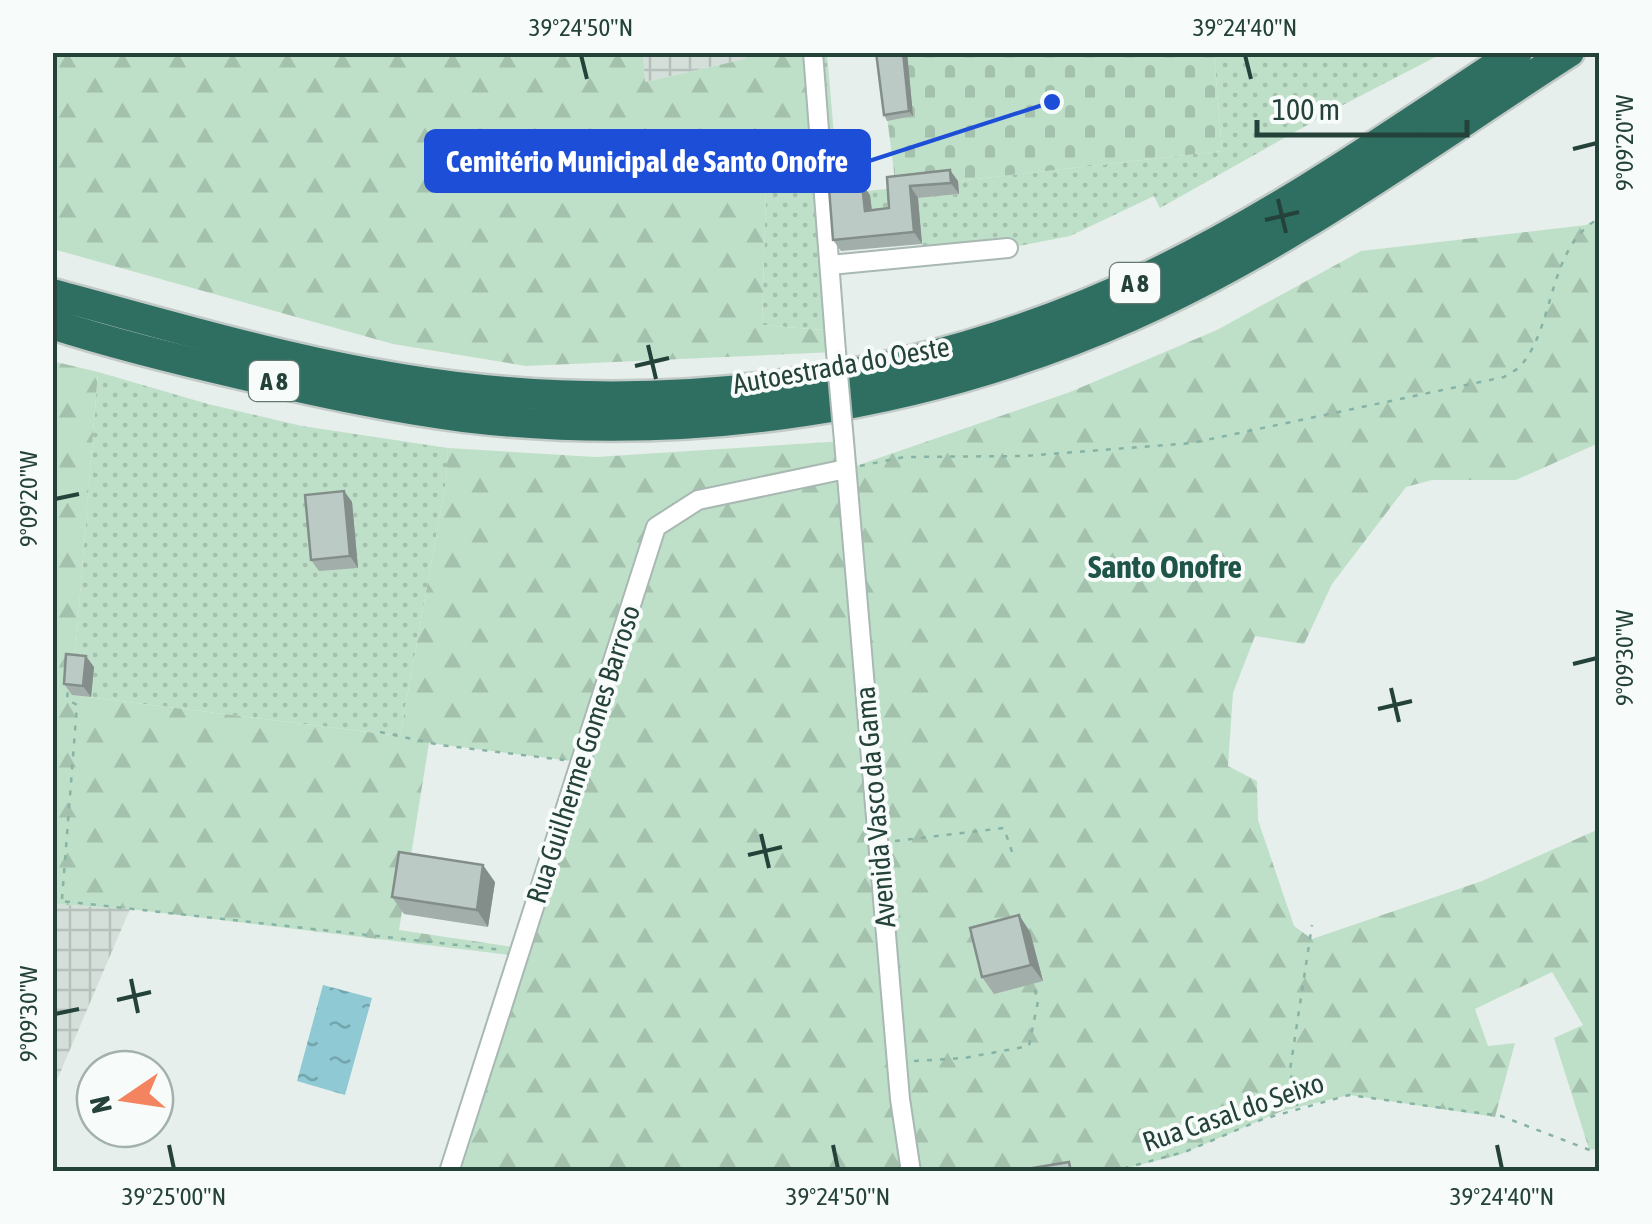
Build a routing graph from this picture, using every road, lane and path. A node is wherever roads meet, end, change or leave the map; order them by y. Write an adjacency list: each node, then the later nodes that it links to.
1 (812, 52): 8 (street)
2 (1517, 52): 11 (highway, Autoestrada do Oeste / A 8)
3 (1569, 52): 5 (highway, Autoestrada do Oeste / A 8)
4 (1593, 52): 5 (highway)
5 (1508, 92): 12 (highway, Autoestrada do Oeste / A 8)
6 (1600, 218): 13 (path)
7 (1008, 248): 8 (street)
8 (830, 265): 13 (street, Avenida Vasco da Gama, bridge)
9 (52, 280): 11 (highway)
10 (52, 294): 11 (highway, Autoestrada do Oeste / A 8)
11 (143, 316)
12 (52, 328)
13 (846, 469): 18 (street, Rua Guilherme Gomes Barroso); 19 (street, Avenida Vasco da Gama)
14 (52, 660): 15 (path)
15 (70, 660)
16 (68, 680): 22 (path)
17 (380, 732): 18 (path)
18 (580, 762): 24 (street, Rua Guilherme Gomes Barroso)
19 (878, 844): 20 (path); 26 (street, Avenida Vasco da Gama)
20 (1012, 852)
21 (52, 900): 22 (path)
22 (62, 900): 24 (path)
23 (1312, 925): 27 (path)
24 (520, 952): 29 (street, Rua Guilherme Gomes Barroso)
25 (1033, 984): 26 (path)
26 (897, 1062): 30 (street, Avenida Vasco da Gama)
27 (1297, 1108): 28 (path, Rua Casal do Seixo); 31 (path, Rua Casal do Seixo)
28 (1600, 1154)
29 (449, 1172)
30 (911, 1172)
31 (1111, 1172)

